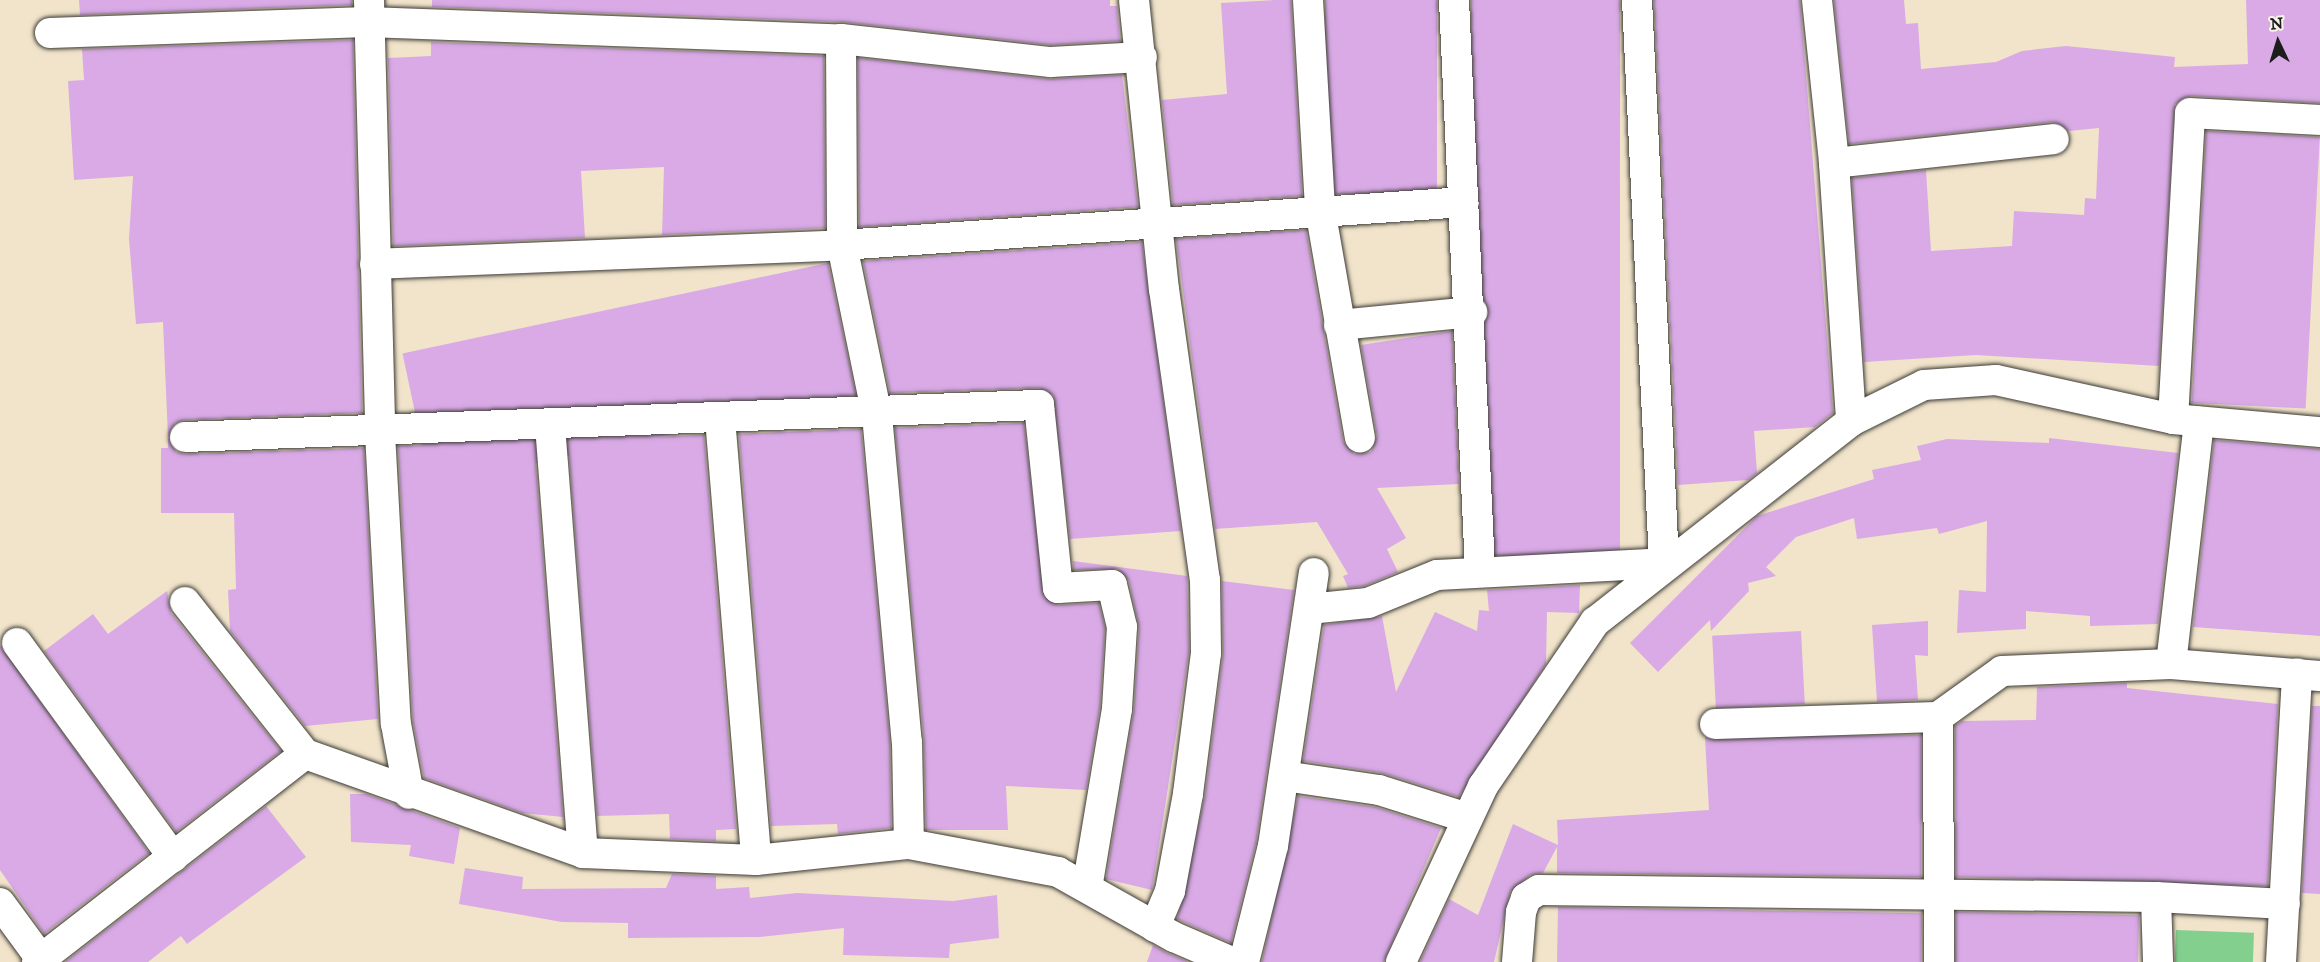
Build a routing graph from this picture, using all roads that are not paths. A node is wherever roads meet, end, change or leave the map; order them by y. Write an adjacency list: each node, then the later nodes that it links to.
1 (1134, 0): 9 (street)
2 (1308, 0): 14 (street)
3 (1454, 0): 13 (street)
4 (1637, 0): 29 (street)
5 (1817, 0): 12 (street)
6 (368, 11): 7 (street); 8 (street); 17 (street)
7 (50, 33)
8 (841, 39): 9 (street); 16 (street)
9 (1142, 57): 15 (street)
10 (2320, 120): 22 (street)
11 (2054, 139): 12 (street)
12 (1834, 163): 23 (street)
13 (1464, 202): 14 (street); 18 (street)
14 (1320, 208): 15 (street); 19 (street)
15 (1161, 220): 16 (street); 52 (street)
16 (842, 245): 17 (street); 20 (street)
17 (375, 264): 26 (street)
18 (1472, 312): 19 (street); 30 (street)
19 (1339, 325): 28 (street)
20 (877, 415): 21 (street); 43 (street); 47 (street)
21 (720, 418): 24 (street); 46 (street)
22 (2186, 420): 23 (street); 25 (street); 35 (street)
23 (1851, 421): 29 (street)
24 (550, 425): 26 (street); 44 (street)
25 (2320, 432)
26 (380, 433): 27 (street); 41 (street)
27 (185, 437)
28 (1360, 438)
29 (1664, 563): 30 (street); 42 (street)
30 (1480, 571): 33 (street)
31 (1314, 573): 33 (street)
32 (185, 602): 39 (street)
33 (1309, 609): 40 (street)
34 (17, 644): 45 (street)
35 (2171, 664): 36 (street); 37 (street)
36 (2308, 674): 51 (street)
37 (1938, 717): 38 (street); 48 (street)
38 (1715, 724)
39 (305, 754): 41 (street); 45 (street)
40 (1284, 776): 42 (street); 55 (street)
41 (409, 794): 44 (street)
42 (1468, 818): 56 (street)
43 (909, 844): 46 (street); 47 (street)
44 (583, 853): 46 (street)
45 (173, 857): 53 (street)
46 (756, 860)
47 (1087, 888): 52 (street)
48 (1936, 894): 49 (street); 57 (street); 58 (street)
49 (2156, 897): 51 (street); 59 (street)
50 (0, 903): 53 (street)
51 (2285, 904): 60 (street)
52 (1155, 927): 54 (street)
53 (39, 960)
54 (1232, 962)
55 (1244, 962)
56 (1401, 962)
57 (1517, 962)
58 (1939, 962)
59 (2157, 962)
60 (2281, 962)

